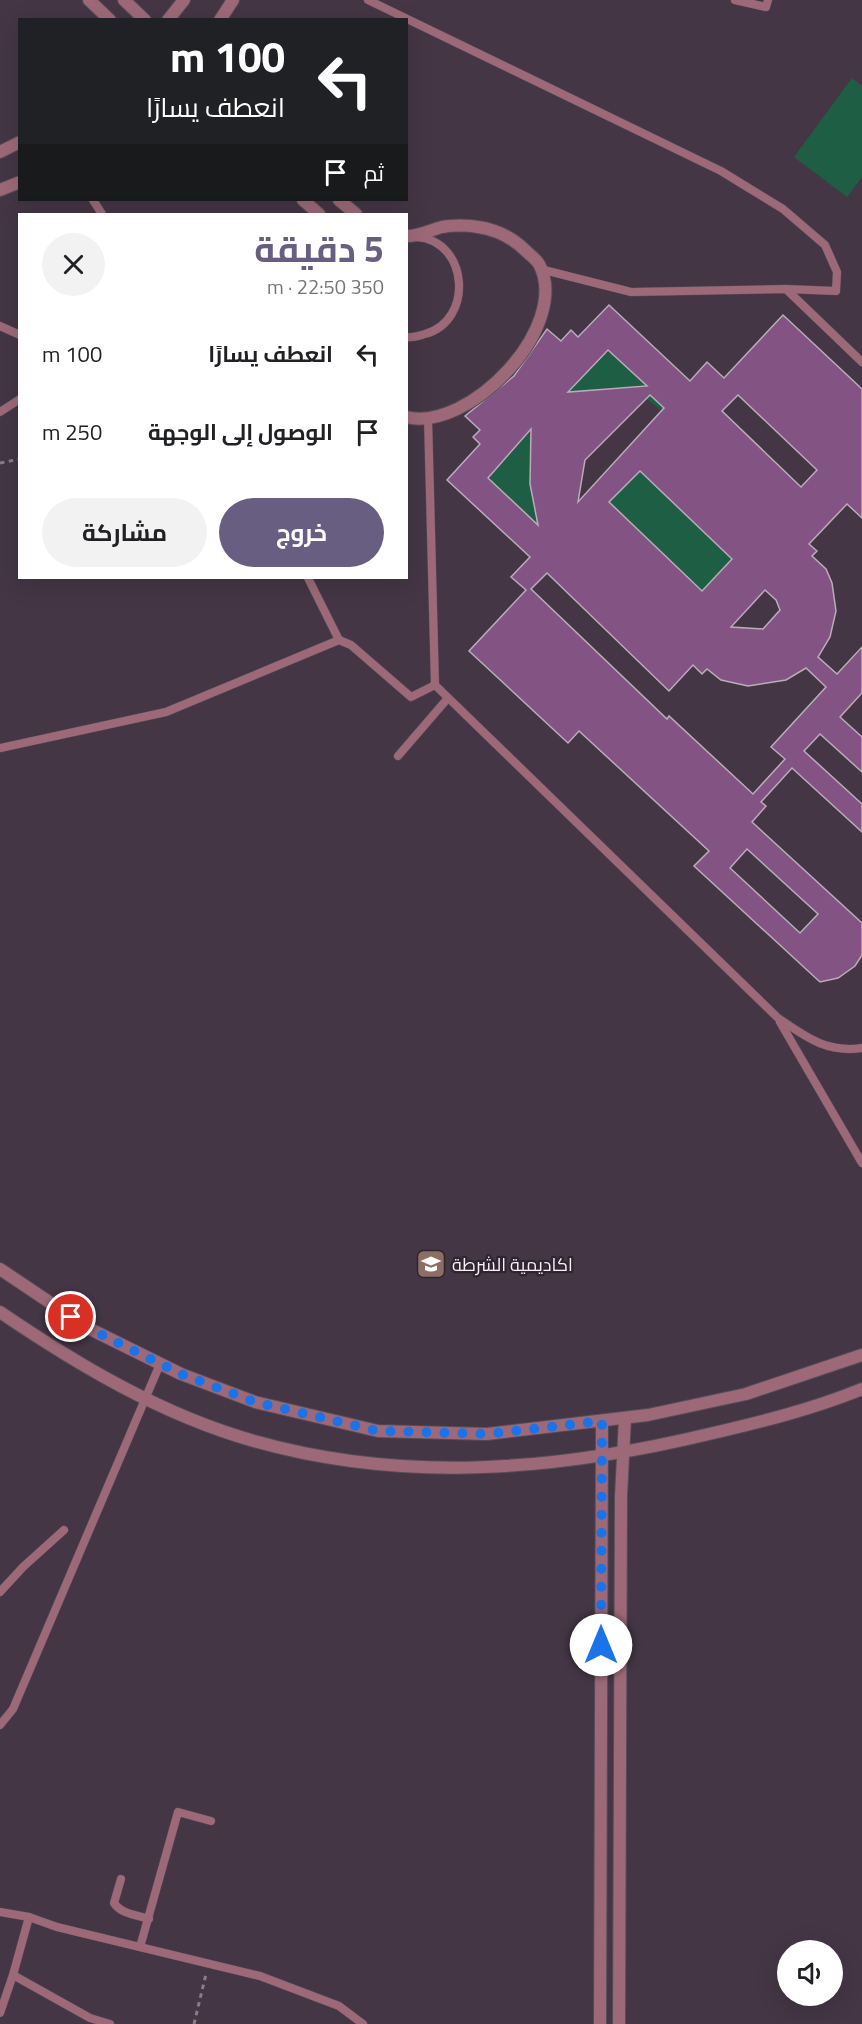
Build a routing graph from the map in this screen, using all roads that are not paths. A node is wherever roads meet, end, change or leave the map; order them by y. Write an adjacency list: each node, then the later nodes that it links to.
1 (89, 0): 8 (street)
2 (124, 0): 9 (street)
3 (184, 0): 10 (street)
4 (232, 0): 11 (street)
5 (368, 0): 12 (lane)
6 (735, 0): 7 (lane)
7 (768, 0)
8 (108, 18)
9 (143, 18)
10 (170, 18)
11 (221, 18)
12 (405, 18)
13 (408, 19): 25 (lane)
14 (18, 143): 15 (street)
15 (0, 152)
16 (18, 183): 17 (street)
17 (0, 190)
18 (304, 201): 20 (street)
19 (340, 201): 21 (street)
20 (318, 213)
21 (355, 213)
22 (408, 237): 24 (street)
23 (408, 237): 28 (lane)
24 (540, 269): 25 (lane); 33 (street)
25 (786, 289): 29 (lane)
26 (0, 326): 27 (lane)
27 (18, 334)
28 (408, 337)
29 (862, 362)
30 (18, 400): 31 (lane)
31 (0, 412)
32 (408, 417): 33 (street)
33 (428, 418): 36 (lane)
34 (308, 579): 35 (lane)
35 (339, 640): 36 (lane); 38 (lane)
36 (435, 686): 37 (lane)
37 (448, 698): 39 (lane); 40 (lane)
38 (0, 748)
39 (398, 756)
40 (778, 1018): 41 (lane); 42 (lane)
41 (862, 1048)
42 (862, 1163)
43 (0, 1269): 46 (street)
44 (0, 1312): 48 (street)
45 (862, 1355): 49 (street)
46 (160, 1364): 48 (lane); 50 (street)
47 (862, 1389): 51 (street)
48 (146, 1398): 52 (street); 55 (lane)
49 (625, 1418): 50 (street); 51 (street)
50 (602, 1421): 52 (street)
51 (623, 1452): 52 (street); 67 (street)
52 (602, 1455): 66 (street)
53 (64, 1530): 54 (lane)
54 (0, 1592)
55 (0, 1725)
56 (211, 1821): 60 (lane)
57 (121, 1879): 60 (lane)
58 (0, 1912): 59 (lane)
59 (29, 1917): 61 (lane); 62 (lane)
60 (148, 1918): 61 (lane)
61 (140, 1947): 65 (lane)
62 (13, 1975): 63 (lane); 64 (lane)
63 (0, 2013)
64 (110, 2024)
65 (363, 2024)
66 (600, 2024)
67 (619, 2024)

